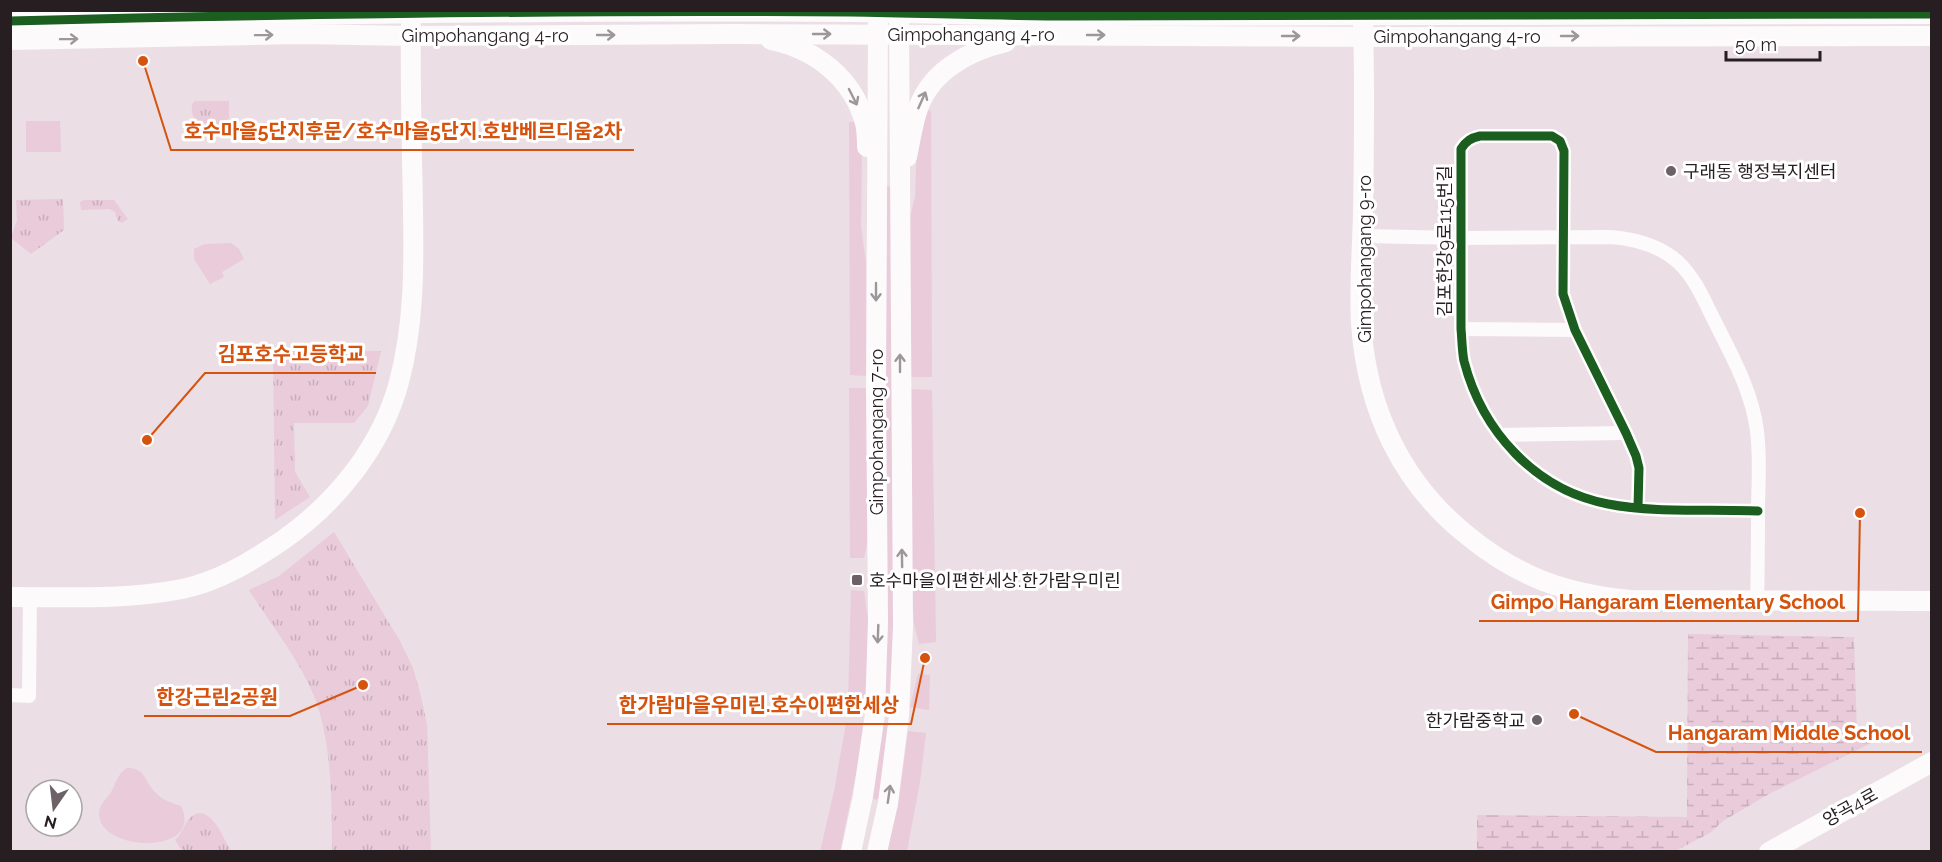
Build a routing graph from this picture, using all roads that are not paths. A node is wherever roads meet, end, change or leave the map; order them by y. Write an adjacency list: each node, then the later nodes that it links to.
1 (736, 11): 2 (street, Gimpohangang 4-ro); 3 (street, Gimpohangang 4-ro)
2 (412, 12): 9 (street, Gimpohangang 4-ro); 13 (street)
3 (878, 12): 4 (street, Gimpohangang 4-ro); 11 (street, Gimpohangang 7-ro)
4 (899, 12): 8 (street, Gimpohangang 4-ro); 12 (street, Gimpohangang 7-ro)
5 (1905, 12): 6 (street, Gimpohangang 4-ro); 7 (street, Gimpohangang 4-ro)
6 (1362, 14): 8 (street, Gimpohangang 4-ro); 14 (street, Gimpohangang 9-ro)
7 (1932, 14)
8 (1028, 20): 12 (street, Gimpohangang 4-ro); 14 (street, Gimpohangang 4-ro, one-way to 14); 17 (street, one-way to 8)
9 (10, 21)
10 (733, 34): 11 (street, Gimpohangang 4-ro, one-way to 11); 13 (street, Gimpohangang 4-ro, one-way to 10); 18 (street, one-way to 18)
11 (878, 34): 12 (street, Gimpohangang 4-ro); 18 (street, Gimpohangang 7-ro)
12 (899, 34): 17 (street, Gimpohangang 7-ro)
13 (411, 36): 16 (street, Gimpohangang 4-ro, one-way to 13); 28 (street)
14 (1363, 36): 15 (street, Gimpohangang 4-ro, one-way to 15); 19 (street, Gimpohangang 9-ro)
15 (1932, 36)
16 (10, 40)
17 (899, 198): 34 (street, Gimpohangang 7-ro, one-way to 17)
18 (877, 233): 33 (street, Gimpohangang 7-ro, one-way to 33)
19 (1362, 236): 21 (street); 29 (street, Gimpohangang 9-ro)
20 (1563, 237): 21 (street); 21 (street, 김포한강9로115번길); 23 (street, 김포한강9로115번길); 27 (street)
21 (1462, 238): 22 (street, 김포한강9로115번길)
22 (1461, 329): 23 (street); 25 (street, 김포한강9로115번길)
23 (1575, 330): 24 (street, 김포한강9로115번길)
24 (1626, 433): 25 (street); 26 (street, 김포한강9로115번길)
25 (1499, 435): 26 (street, 김포한강9로115번길)
26 (1638, 507): 27 (street, 김포한강9로115번길)
27 (1758, 511): 29 (street)
28 (20, 597): 31 (street)
29 (1757, 600): 30 (street, Gimpohangang 9-ro)
30 (1932, 601)
31 (10, 695)
32 (1932, 762): 35 (street, 양곡4로)
33 (851, 852)
34 (877, 852)
35 (1769, 852)

